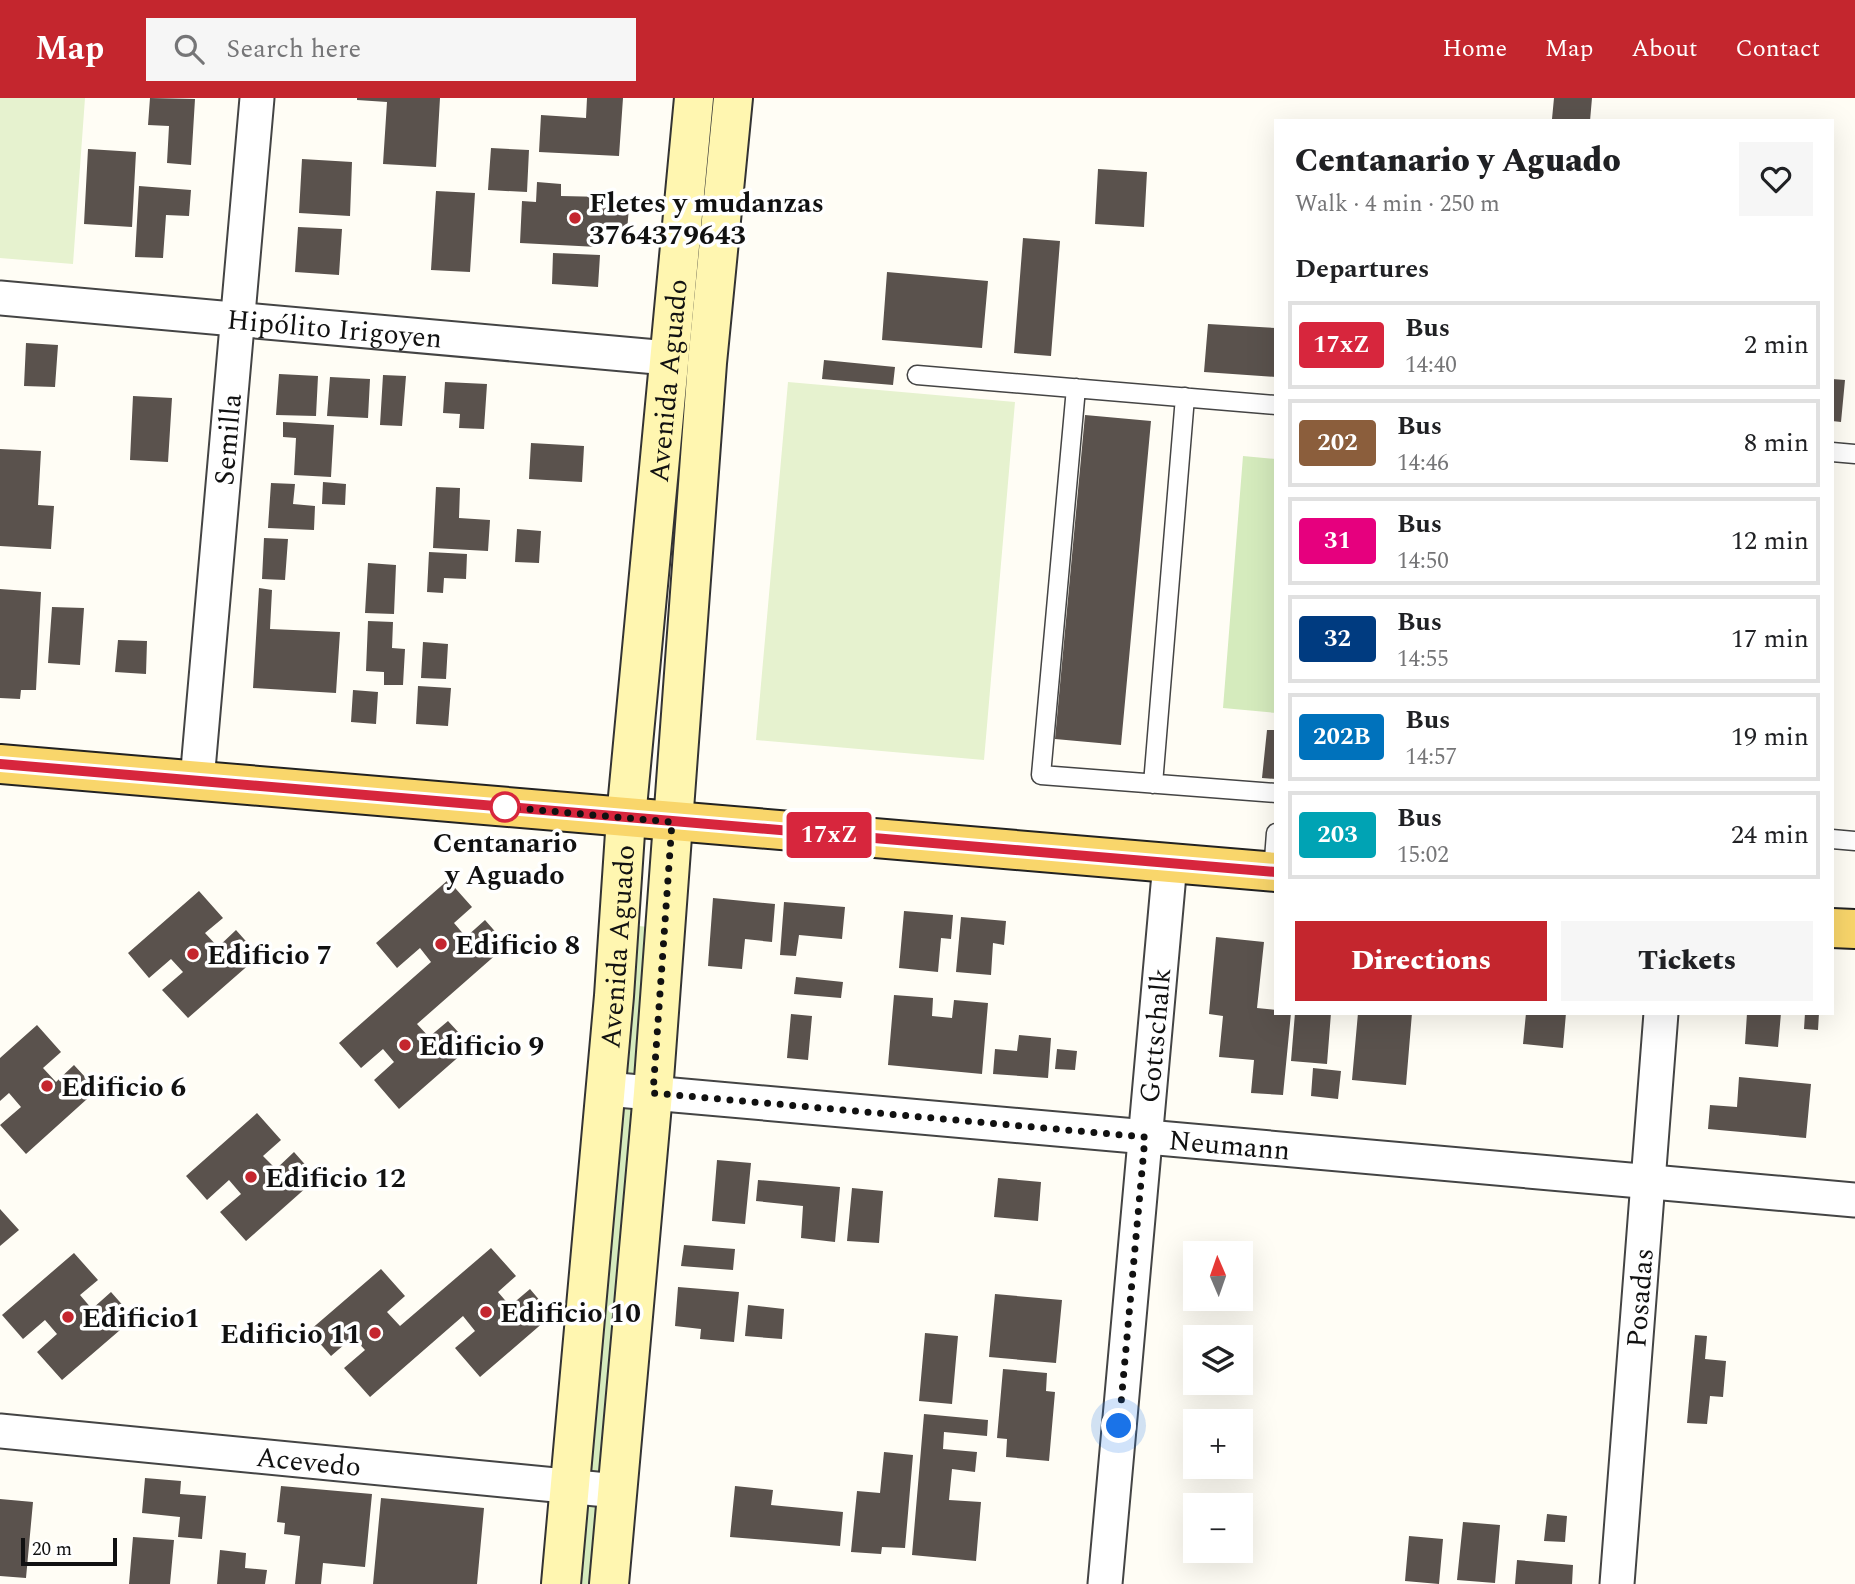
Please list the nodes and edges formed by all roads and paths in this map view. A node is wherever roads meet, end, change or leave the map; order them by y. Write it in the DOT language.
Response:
graph roads {
  1 [pos="257,98"];
  2 [pos="694,98"];
  3 [pos="733,98"];
  4 [pos="0,298"];
  5 [pos="238,319"];
  6 [pos="668,358"];
  7 [pos="917,375"];
  8 [pos="1076,388"];
  9 [pos="1185,397"];
  10 [pos="1274,405"];
  11 [pos="1834,452"];
  12 [pos="1855,454"];
  13 [pos="0,764"];
  14 [pos="197,781"];
  15 [pos="1153,783"];
  16 [pos="1274,793"];
  17 [pos="626,818"];
  18 [pos="672,822"];
  19 [pos="1834,839"];
  20 [pos="1855,841"];
  21 [pos="1170,863"];
  22 [pos="1274,872"];
  23 [pos="1834,928"];
  24 [pos="1855,929"];
  25 [pos="1661,1015"];
  26 [pos="606,1089"];
  27 [pos="653,1093"];
  28 [pos="1145,1137"];
  29 [pos="1648,1182"];
  30 [pos="1855,1200"];
  31 [pos="0,1431"];
  32 [pos="570,1487"];
  33 [pos="617,1491"];
  34 [pos="561,1584"];
  35 [pos="609,1584"];
  36 [pos="1105,1584"];
  37 [pos="1617,1584"];
  1 -- 5 [label="street, Semilla"];
  2 -- 6 [label="main road, Avenida Aguado"];
  3 -- 18 [label="main road, Avenida Aguado"];
  4 -- 5 [label="street, Hipólito Irigoyen"];
  5 -- 6 [label="street, Hipólito Irigoyen"];
  5 -- 14 [label="street, Semilla"];
  6 -- 17 [label="main road, Avenida Aguado"];
  7 -- 8 [label="lane"];
  8 -- 9 [label="lane"];
  8 -- 15 [label="lane"];
  9 -- 10 [label="lane"];
  9 -- 15 [label="lane"];
  11 -- 12 [label="lane"];
  13 -- 14 [label="main road"];
  14 -- 17 [label="main road"];
  15 -- 16 [label="lane"];
  17 -- 18 [label="main road"];
  17 -- 26 [label="main road, Avenida Aguado"];
  18 -- 21 [label="main road"];
  18 -- 27 [label="main road, Avenida Aguado"];
  19 -- 20 [label="lane"];
  21 -- 22 [label="main road"];
  21 -- 28 [label="street, Gottschalk"];
  23 -- 24 [label="main road"];
  25 -- 29 [label="street, Posadas"];
  26 -- 27 [label="street, Neumann"];
  26 -- 32 [label="main road, Avenida Aguado"];
  27 -- 28 [label="street, Neumann"];
  27 -- 33 [label="main road, Avenida Aguado"];
  28 -- 29 [label="street, Neumann"];
  28 -- 36 [label="street, Gottschalk"];
  29 -- 30 [label="street, Neumann"];
  29 -- 37 [label="street, Posadas"];
  31 -- 32 [label="street, Acevedo"];
  32 -- 33 [label="street, Acevedo"];
  32 -- 34 [label="main road, Avenida Aguado"];
  33 -- 35 [label="main road, Avenida Aguado"];
}
